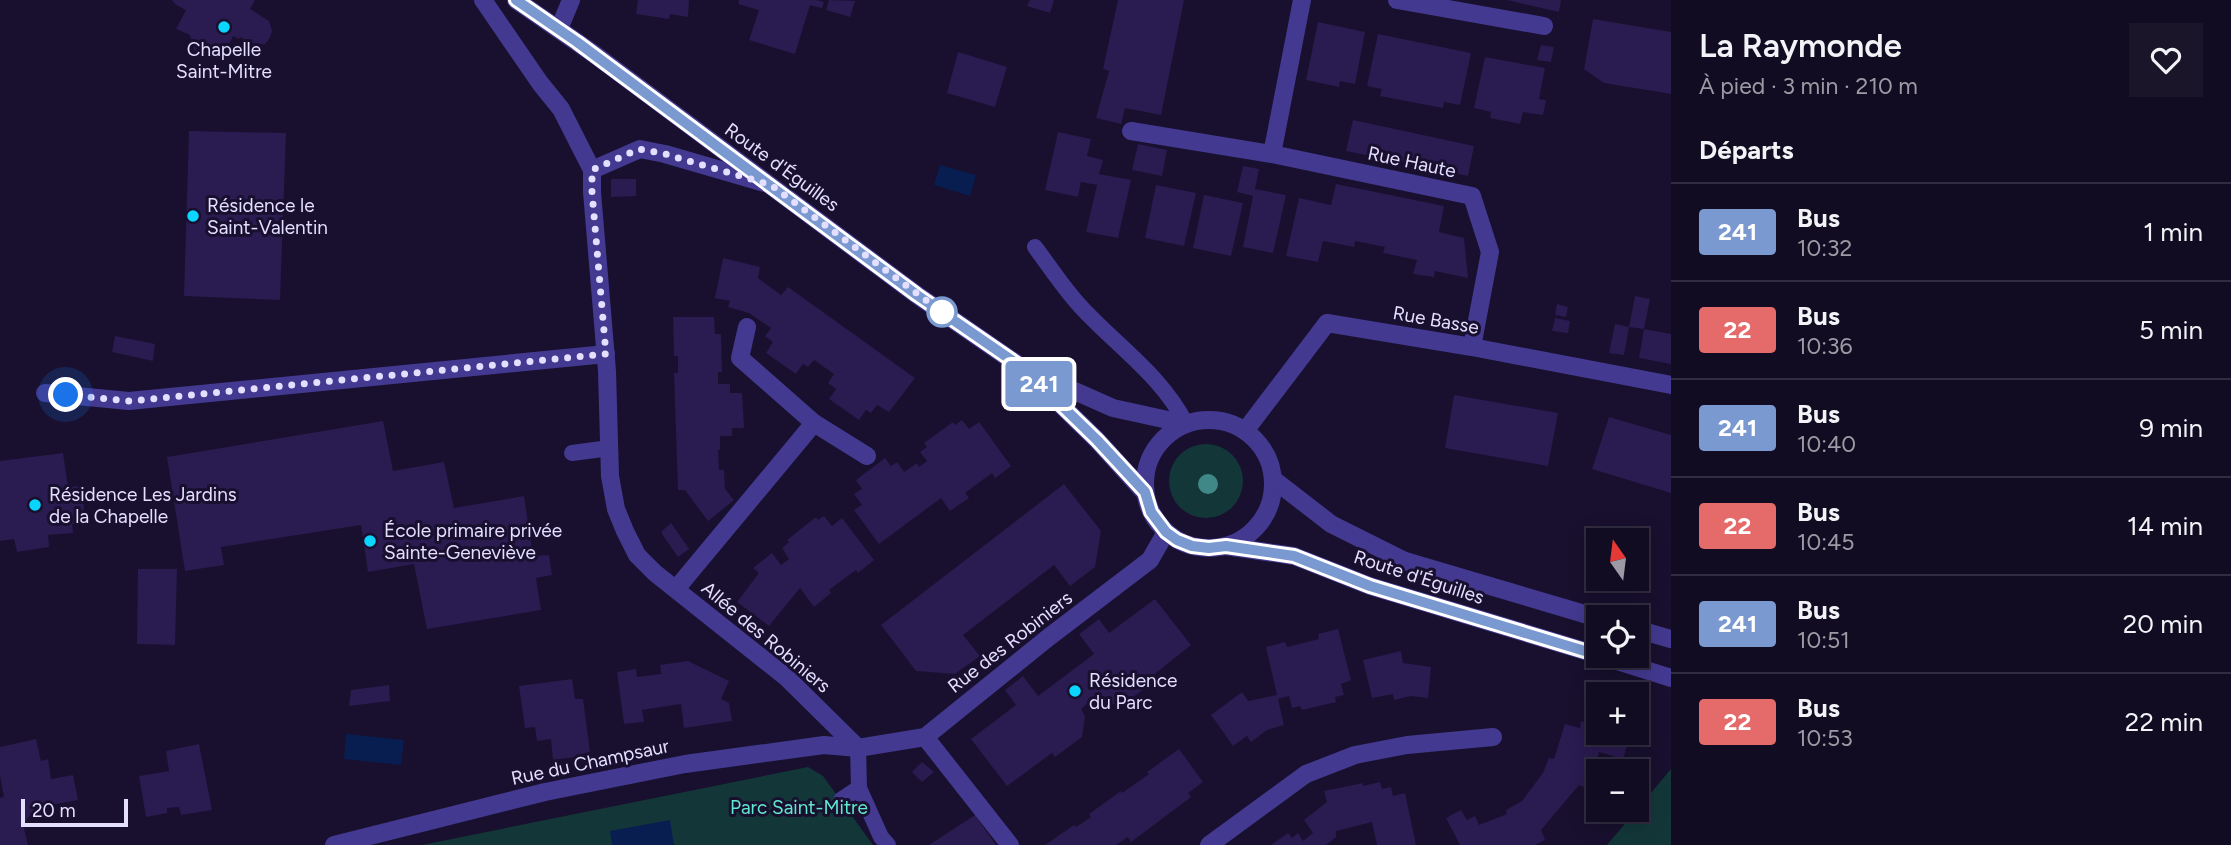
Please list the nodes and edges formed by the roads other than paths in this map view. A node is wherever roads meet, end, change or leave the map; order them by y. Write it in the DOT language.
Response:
graph roads {
  1 [pos="483,0"];
  2 [pos="516,0"];
  3 [pos="571,0"];
  4 [pos="1303,0"];
  5 [pos="1397,0"];
  6 [pos="1544,26"];
  7 [pos="559,29"];
  8 [pos="1130,131"];
  9 [pos="1272,155"];
  10 [pos="592,170"];
  11 [pos="771,185"];
  12 [pos="1035,247"];
  13 [pos="747,327"];
  14 [pos="1472,347"];
  15 [pos="606,354"];
  16 [pos="1023,368"];
  17 [pos="1671,385"];
  18 [pos="45,393"];
  19 [pos="814,423"];
  20 [pos="1186,424"];
  21 [pos="1245,431"];
  22 [pos="610,448"];
  23 [pos="572,453"];
  24 [pos="867,456"];
  25 [pos="1273,479"];
  26 [pos="1145,492"];
  27 [pos="1166,532"];
  28 [pos="1226,546"];
  29 [pos="676,589"];
  30 [pos="1586,614"];
  31 [pos="1649,633"];
  32 [pos="1671,639"];
  33 [pos="1586,652"];
  34 [pos="1638,668"];
  35 [pos="1671,678"];
  36 [pos="925,737"];
  37 [pos="1493,737"];
  38 [pos="858,748"];
  39 [pos="859,788"];
  40 [pos="841,800"];
  41 [pos="334,845"];
  42 [pos="888,845"];
  43 [pos="1010,845"];
  44 [pos="1209,845"];
  1 -- 10 [label="street, Allée des Robiniers"];
  2 -- 7 [label="street, Route d'Éguilles"];
  3 -- 7 [label="street"];
  4 -- 9 [label="street"];
  5 -- 6 [label="street"];
  7 -- 11 [label="street, Route d'Éguilles"];
  8 -- 9 [label="street, Rue Haute"];
  9 -- 14 [label="street, Rue Haute"];
  10 -- 11 [label="street"];
  10 -- 15 [label="street, Allée des Robiniers"];
  11 -- 16 [label="street, Route d'Éguilles"];
  12 -- 20 [label="lane"];
  13 -- 19 [label="street"];
  14 -- 17 [label="street, Rue Basse"];
  14 -- 21 [label="street, Rue Basse"];
  15 -- 18 [label="street"];
  15 -- 22 [label="street, Allée des Robiniers"];
  16 -- 20 [label="street, Route d'Éguilles"];
  16 -- 26 [label="street, Route d'Éguilles"];
  19 -- 24 [label="street"];
  19 -- 29 [label="street, Allée des Robiniers"];
  20 -- 21 [label="street"];
  20 -- 26 [label="street"];
  21 -- 25 [label="street"];
  22 -- 23 [label="lane"];
  22 -- 29 [label="street, Allée des Robiniers"];
  25 -- 28 [label="street"];
  25 -- 30 [label="street, Route d'Éguilles"];
  26 -- 27 [label="street"];
  27 -- 28 [label="street"];
  27 -- 36 [label="street, Rue des Robiniers"];
  28 -- 33 [label="street, Route d'Éguilles"];
  29 -- 38 [label="street, Allée des Robiniers"];
  31 -- 32 [label="street"];
  34 -- 35 [label="street, Route d'Éguilles"];
  36 -- 38 [label="street, Rue des Robiniers"];
  36 -- 43 [label="street"];
  37 -- 44 [label="street"];
  38 -- 39 [label="lane"];
  38 -- 41 [label="street, Rue du Champsaur"];
  39 -- 40 [label="lane"];
  39 -- 42 [label="lane"];
}
